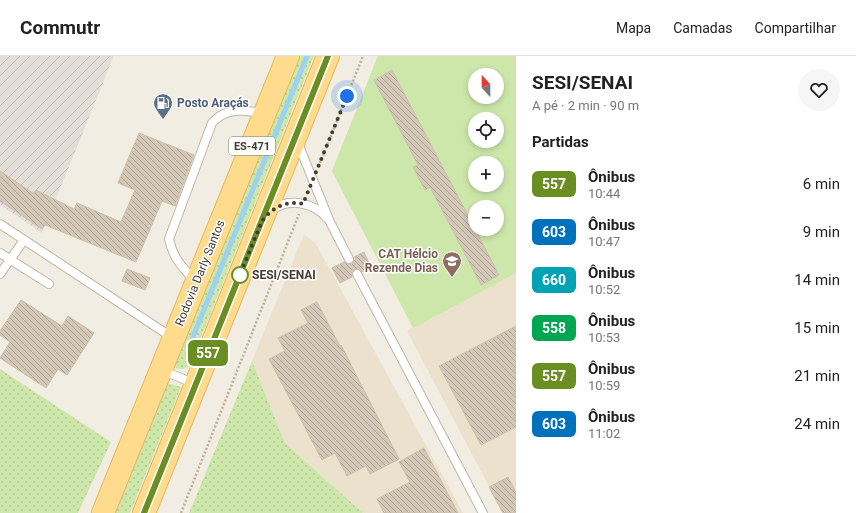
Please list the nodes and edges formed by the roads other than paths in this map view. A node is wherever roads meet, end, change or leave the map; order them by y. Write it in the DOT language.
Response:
graph roads {
  1 [pos="288,56"];
  2 [pos="328,56"];
  3 [pos="265,113"];
  4 [pos="296,137"];
  5 [pos="262,221"];
  6 [pos="330,222"];
  7 [pos="0,224"];
  8 [pos="24,240"];
  9 [pos="0,253"];
  10 [pos="11,259"];
  11 [pos="349,259"];
  12 [pos="0,274"];
  13 [pos="357,274"];
  14 [pos="196,282"];
  15 [pos="49,284"];
  16 [pos="174,338"];
  17 [pos="161,370"];
  18 [pos="195,384"];
  19 [pos="103,513"];
  20 [pos="144,513"];
  21 [pos="483,513"];
  1 -- 3 [label="main road, Rodovia Darly Santos / ES-471"];
  2 -- 4 [label="main road, ES-471"];
  3 -- 14 [label="main road, Rodovia Darly Santos / ES-471"];
  3 -- 14 [label="lane"];
  4 -- 5 [label="main road, ES-471"];
  4 -- 6 [label="lane"];
  5 -- 6 [label="lane"];
  5 -- 18 [label="main road, ES-471"];
  6 -- 11 [label="lane"];
  7 -- 8 [label="lane"];
  8 -- 10 [label="lane"];
  8 -- 16 [label="lane"];
  9 -- 10 [label="lane"];
  10 -- 12 [label="lane"];
  10 -- 15 [label="lane"];
  13 -- 21 [label="lane"];
  14 -- 16 [label="main road, Rodovia Darly Santos / ES-471"];
  16 -- 17 [label="main road, Rodovia Darly Santos / ES-471"];
  17 -- 18 [label="lane"];
  17 -- 19 [label="main road, Rodovia Darly Santos / ES-471"];
  18 -- 20 [label="main road, ES-471"];
}
